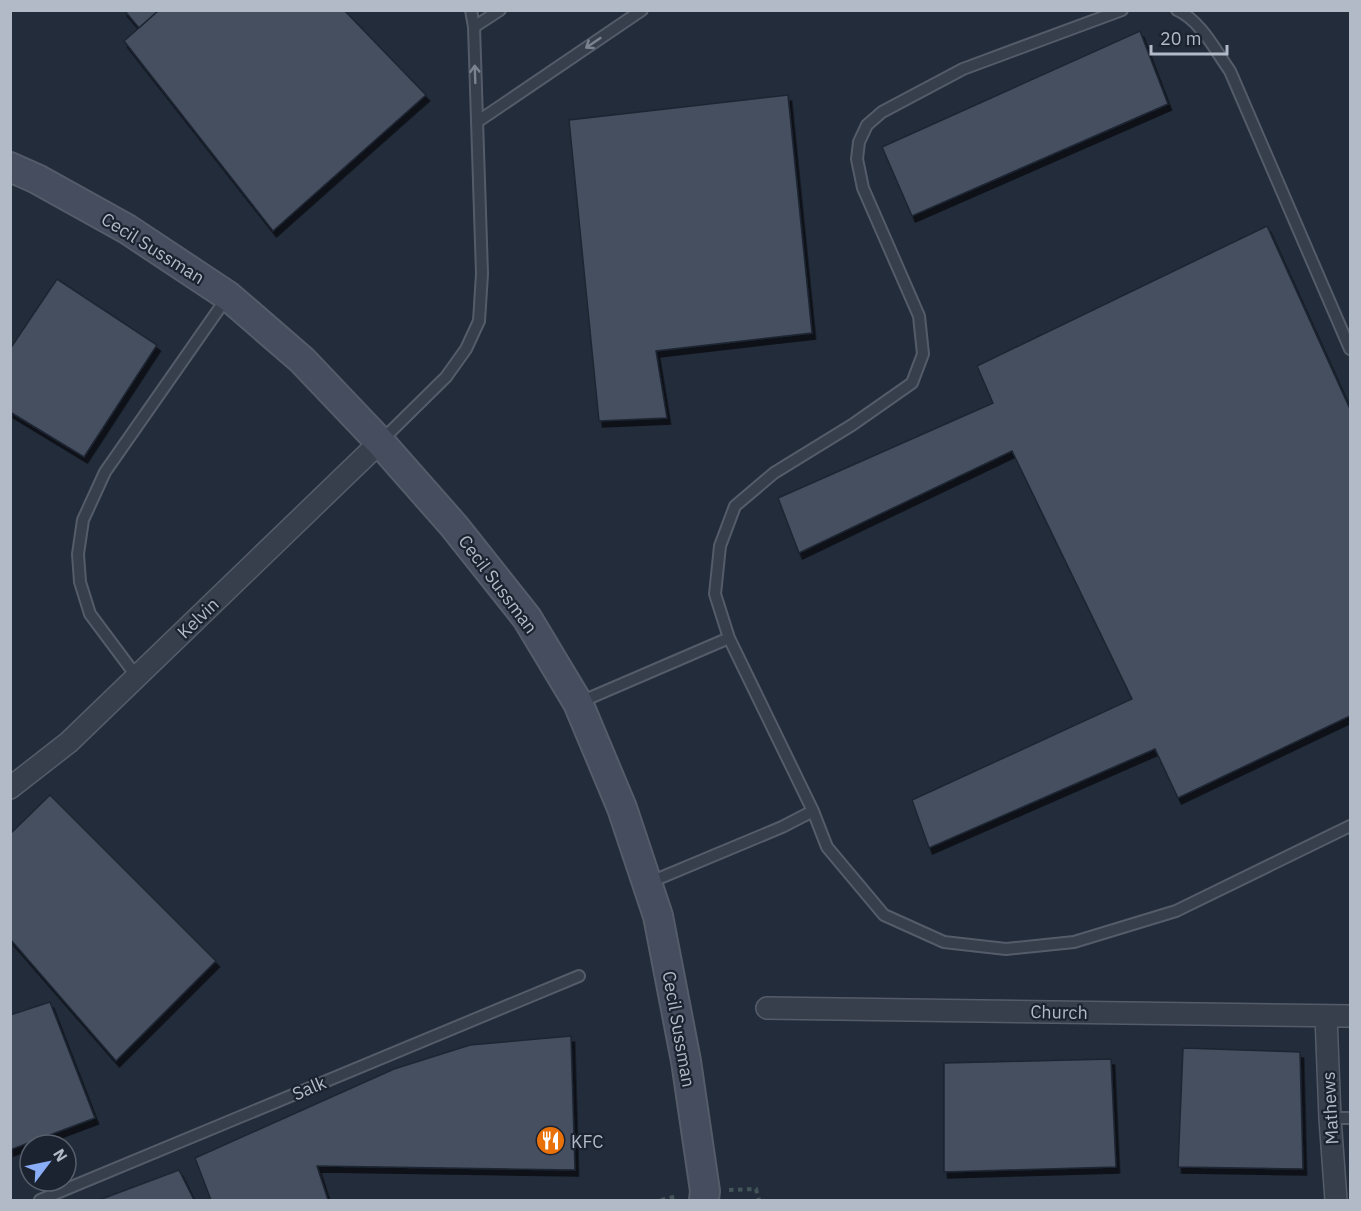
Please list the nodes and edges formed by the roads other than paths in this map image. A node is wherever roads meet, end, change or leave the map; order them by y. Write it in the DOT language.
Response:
graph roads {
  1 [pos="471,10"];
  2 [pos="500,10"];
  3 [pos="642,10"];
  4 [pos="1122,10"];
  5 [pos="1177,10"];
  6 [pos="474,27"];
  7 [pos="477,122"];
  8 [pos="10,167"];
  9 [pos="228,296"];
  10 [pos="1350,349"];
  11 [pos="380,442"];
  12 [pos="729,638"];
  13 [pos="137,677"];
  14 [pos="578,703"];
  15 [pos="10,788"];
  16 [pos="813,812"];
  17 [pos="1350,826"];
  18 [pos="647,883"];
  19 [pos="579,976"];
  20 [pos="766,1008"];
  21 [pos="1326,1016"];
  22 [pos="1350,1016"];
  23 [pos="1340,1118"];
  24 [pos="707,1197"];
  25 [pos="40,1200"];
  26 [pos="1336,1200"];
  1 -- 6 [label="lane"];
  2 -- 6 [label="lane"];
  3 -- 7 [label="lane, one-way"];
  4 -- 12 [label="lane"];
  5 -- 10 [label="lane"];
  7 -- 6 [label="lane, one-way"];
  7 -- 11 [label="lane"];
  8 -- 9 [label="main road, Cecil Sussman"];
  9 -- 11 [label="main road, Cecil Sussman"];
  9 -- 13 [label="lane"];
  11 -- 13 [label="street, Kelvin"];
  11 -- 14 [label="main road, Cecil Sussman"];
  12 -- 14 [label="lane"];
  12 -- 16 [label="lane"];
  13 -- 15 [label="street, Kelvin"];
  14 -- 18 [label="main road, Cecil Sussman"];
  16 -- 17 [label="lane"];
  16 -- 18 [label="lane"];
  18 -- 24 [label="main road, Cecil Sussman"];
  19 -- 25 [label="lane, Salk"];
  20 -- 21 [label="street, Church"];
  21 -- 22 [label="street, Church"];
  21 -- 23 [label="street, Mathews"];
  23 -- 26 [label="street, Mathews"];
}
